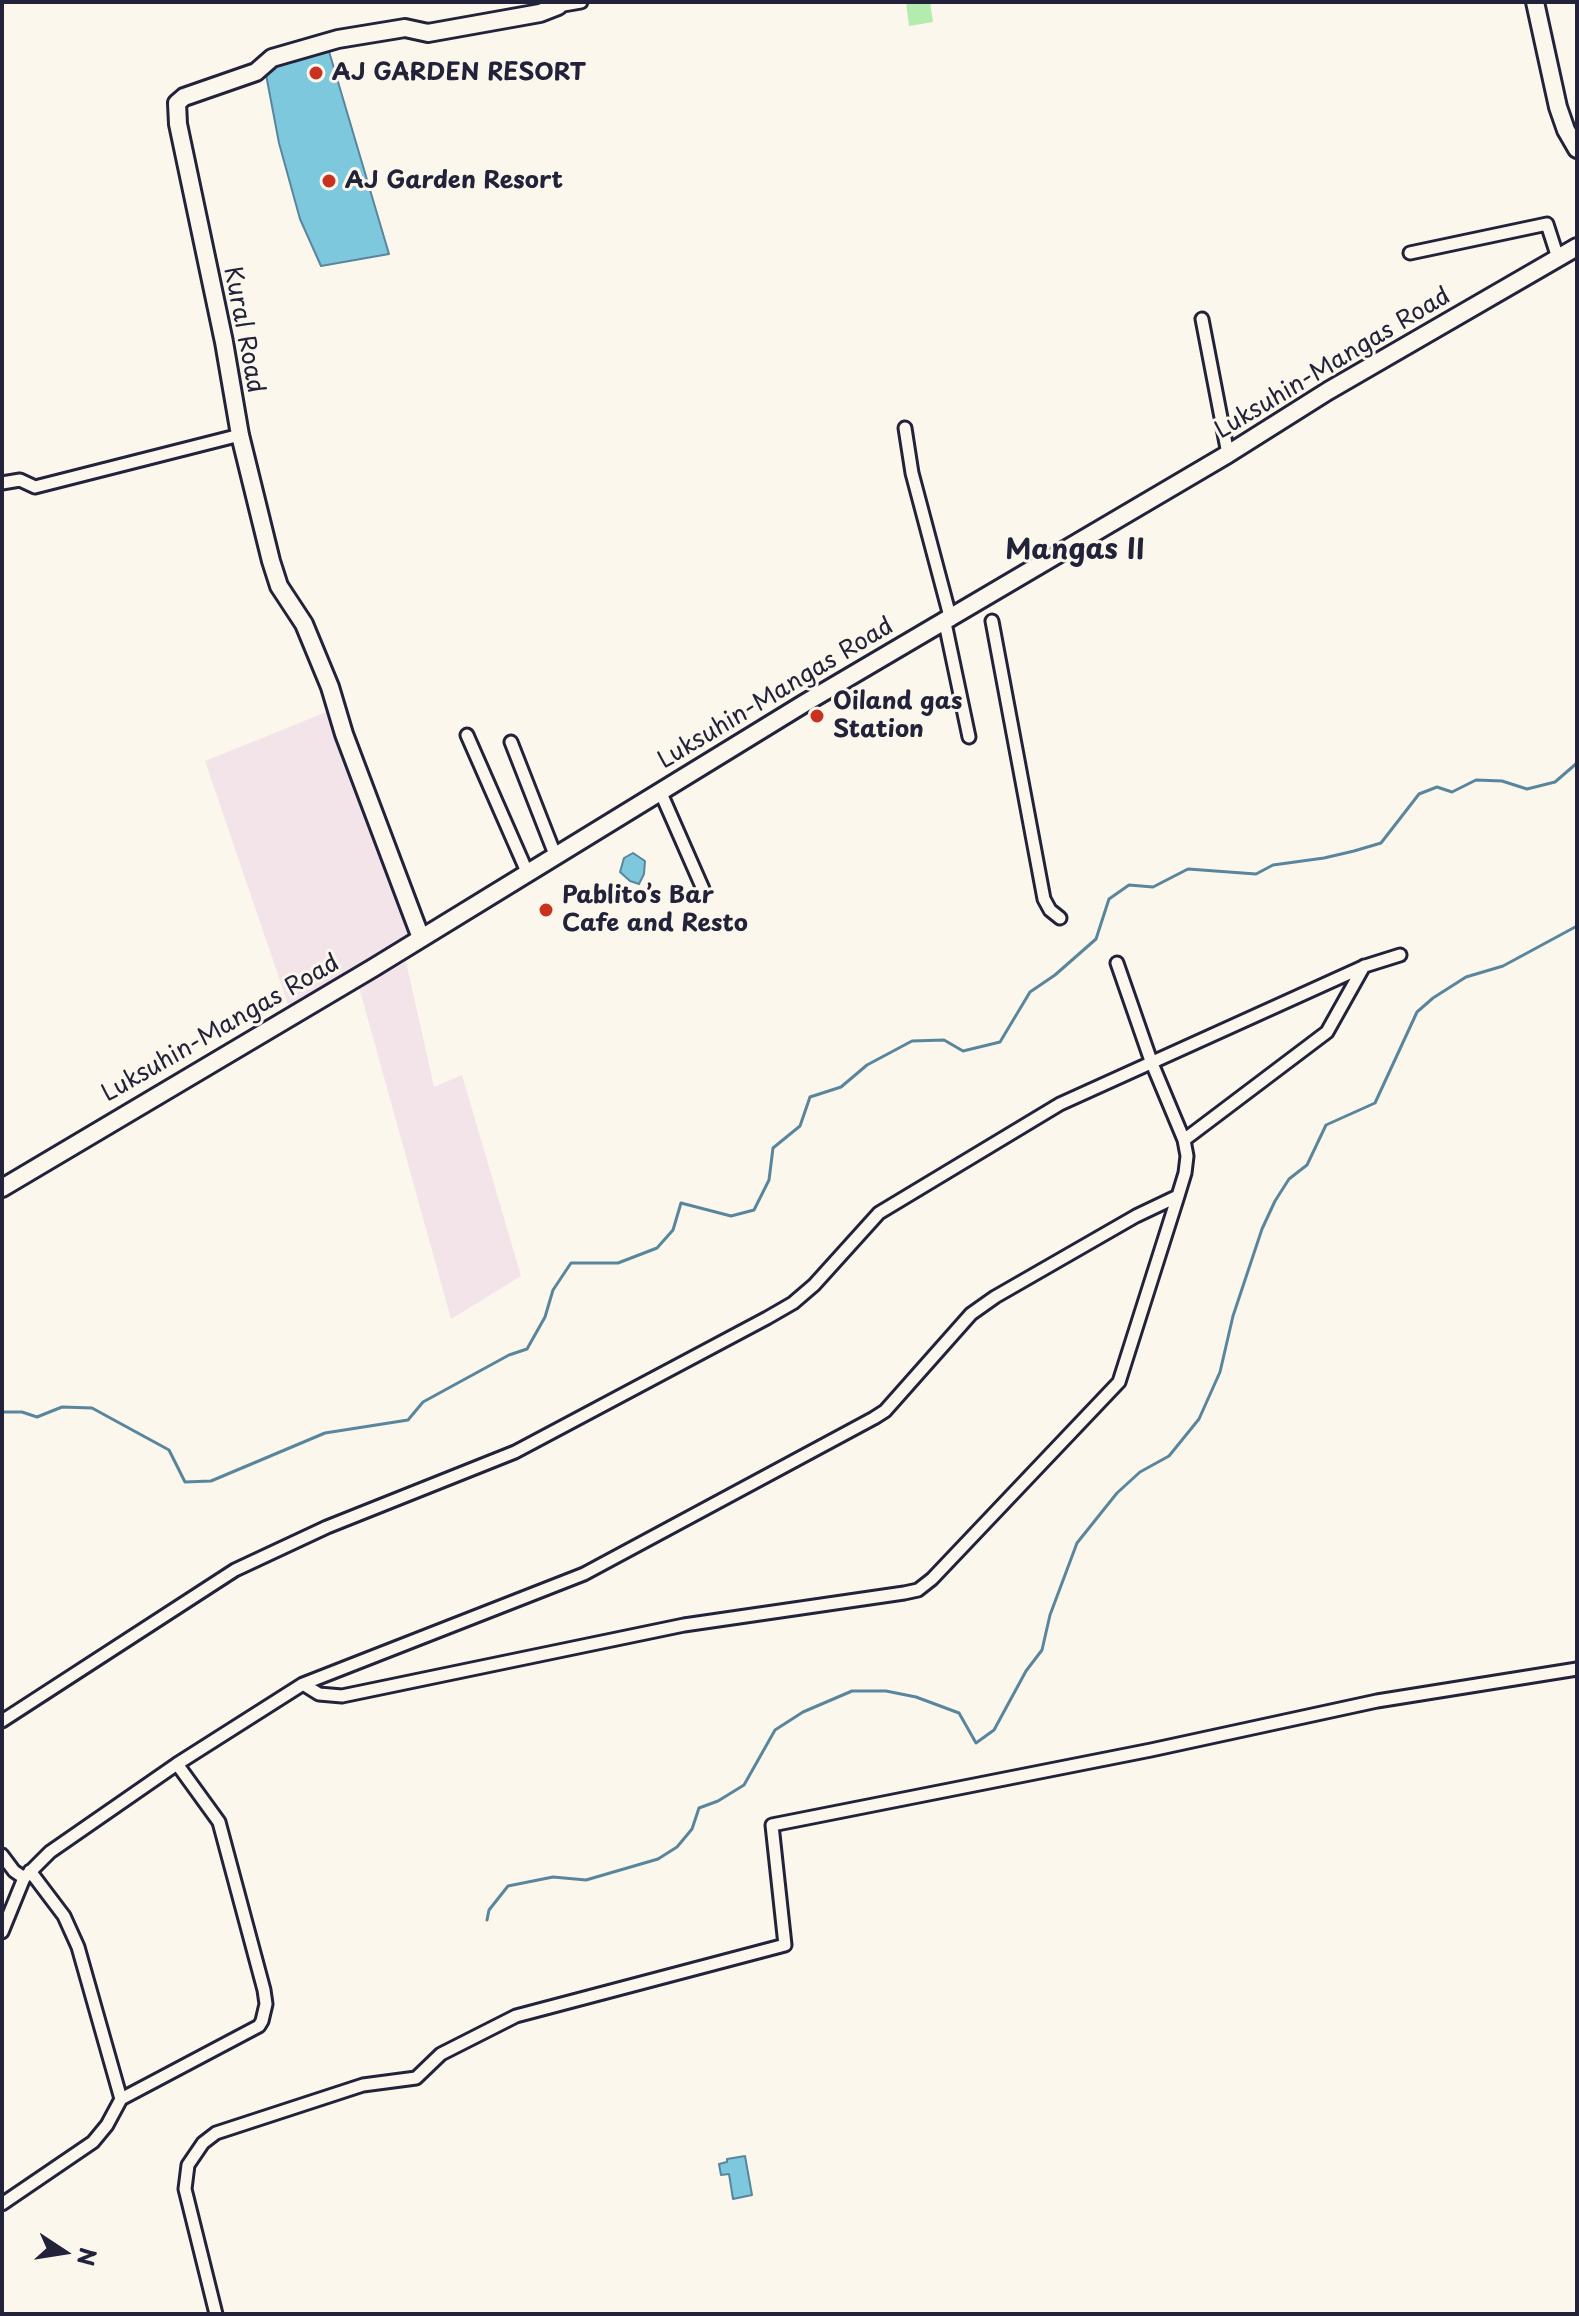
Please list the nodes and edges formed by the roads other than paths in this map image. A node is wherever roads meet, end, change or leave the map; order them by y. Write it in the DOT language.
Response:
graph roads {
  1 [pos="581,2"];
  2 [pos="1535,2"];
  3 [pos="557,4"];
  4 [pos="1577,149"];
  5 [pos="1577,247"];
  6 [pos="1410,253"];
  7 [pos="1558,258"];
  8 [pos="1202,319"];
  9 [pos="905,428"];
  10 [pos="240,435"];
  11 [pos="1228,454"];
  12 [pos="2,483"];
  13 [pos="988,596"];
  14 [pos="948,621"];
  15 [pos="467,735"];
  16 [pos="969,737"];
  17 [pos="511,742"];
  18 [pos="660,791"];
  19 [pos="556,857"];
  20 [pos="528,874"];
  21 [pos="703,889"];
  22 [pos="1060,918"];
  23 [pos="421,938"];
  24 [pos="1400,955"];
  25 [pos="1117,963"];
  26 [pos="1365,966"];
  27 [pos="1151,1061"];
  28 [pos="1184,1140"];
  29 [pos="2,1188"];
  30 [pos="1178,1196"];
  31 [pos="1577,1669"];
  32 [pos="303,1684"];
  33 [pos="2,1721"];
  34 [pos="177,1764"];
  35 [pos="2,1855"];
  36 [pos="27,1875"];
  37 [pos="2,1932"];
  38 [pos="121,2099"];
  39 [pos="2,2204"];
  40 [pos="216,2314"];
  1 -- 3 [label="street"];
  2 -- 4 [label="main road"];
  3 -- 10 [label="main road, Kural Road"];
  5 -- 7 [label="main road, Luksuhin-Mangas Road"];
  6 -- 7 [label="street"];
  7 -- 11 [label="main road, Luksuhin-Mangas Road"];
  8 -- 11 [label="street"];
  9 -- 14 [label="street"];
  10 -- 12 [label="street"];
  10 -- 23 [label="main road, Kural Road"];
  11 -- 13 [label="main road, Luksuhin-Mangas Road"];
  13 -- 14 [label="main road, Luksuhin-Mangas Road"];
  13 -- 22 [label="street"];
  14 -- 16 [label="street"];
  14 -- 18 [label="main road, Luksuhin-Mangas Road"];
  15 -- 20 [label="street"];
  17 -- 19 [label="street"];
  18 -- 19 [label="main road, Luksuhin-Mangas Road"];
  18 -- 21 [label="street"];
  19 -- 20 [label="main road, Luksuhin-Mangas Road"];
  20 -- 23 [label="main road, Luksuhin-Mangas Road"];
  23 -- 29 [label="main road, Luksuhin-Mangas Road"];
  24 -- 26 [label="street"];
  25 -- 27 [label="street"];
  26 -- 27 [label="street"];
  26 -- 28 [label="street"];
  27 -- 28 [label="street"];
  27 -- 33 [label="street"];
  28 -- 30 [label="street"];
  30 -- 32 [label="street"];
  30 -- 32 [label="street"];
  31 -- 40 [label="street"];
  32 -- 34 [label="street"];
  34 -- 36 [label="street"];
  34 -- 38 [label="street"];
  35 -- 36 [label="street"];
  36 -- 37 [label="street"];
  36 -- 38 [label="street"];
  38 -- 39 [label="street"];
}
